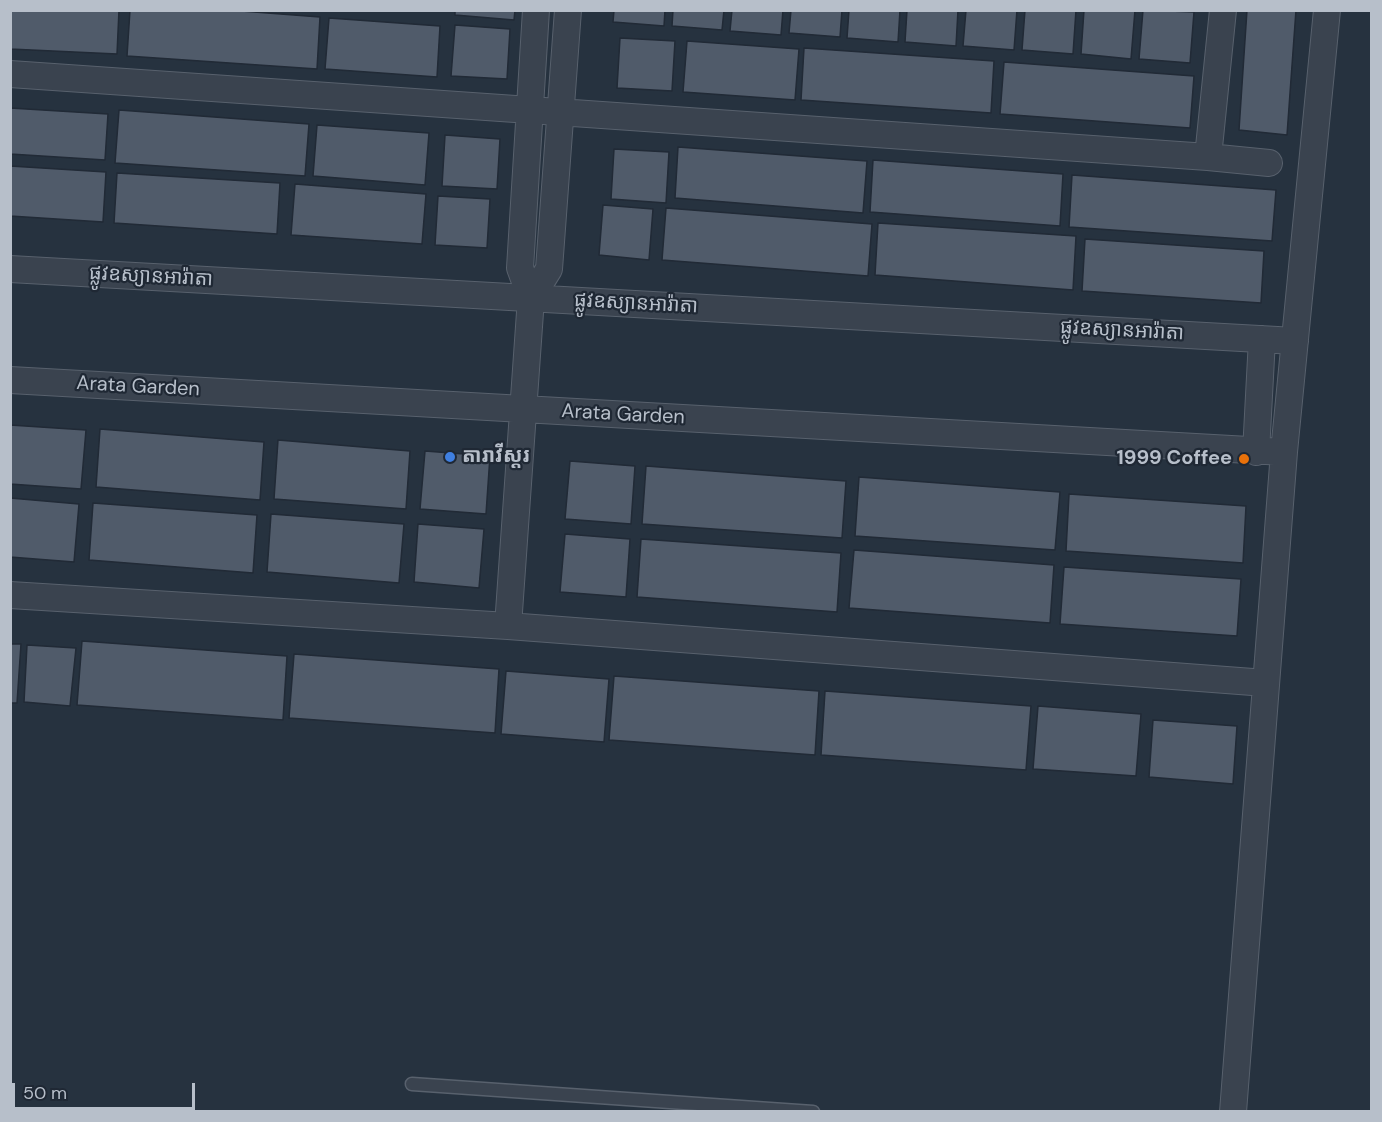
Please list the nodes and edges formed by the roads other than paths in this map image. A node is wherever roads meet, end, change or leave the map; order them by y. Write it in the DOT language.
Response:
graph roads {
  1 [pos="536,10"];
  2 [pos="568,10"];
  3 [pos="1223,10"];
  4 [pos="1327,10"];
  5 [pos="10,74"];
  6 [pos="528,109"];
  7 [pos="562,112"];
  8 [pos="1208,157"];
  9 [pos="1269,163"];
  10 [pos="10,269"];
  11 [pos="531,298"];
  12 [pos="1262,339"];
  13 [pos="1294,341"];
  14 [pos="10,380"];
  15 [pos="524,410"];
  16 [pos="1246,451"];
  17 [pos="1284,452"];
  18 [pos="10,595"];
  19 [pos="508,626"];
  20 [pos="1266,683"];
  21 [pos="412,1084"];
  22 [pos="813,1112"];
  23 [pos="1233,1112"];
  1 -- 6 [label="street"];
  2 -- 7 [label="street"];
  3 -- 8 [label="street"];
  4 -- 13 [label="street"];
  5 -- 6 [label="street"];
  6 -- 7 [label="street"];
  6 -- 11 [label="street"];
  7 -- 8 [label="street"];
  7 -- 11 [label="street"];
  8 -- 9 [label="street"];
  10 -- 11 [label="street, ផ្លូវឧស្យានអារ៉ាតា"];
  11 -- 12 [label="street, ផ្លូវឧស្យានអារ៉ាតា"];
  11 -- 15 [label="street"];
  12 -- 13 [label="street, ផ្លូវឧស្យានអារ៉ាតា"];
  12 -- 16 [label="street"];
  13 -- 17 [label="street"];
  14 -- 15 [label="street, Arata Garden"];
  15 -- 16 [label="street, Arata Garden"];
  15 -- 19 [label="street"];
  16 -- 17 [label="street, Arata Garden"];
  17 -- 20 [label="street"];
  18 -- 19 [label="street"];
  19 -- 20 [label="street"];
  20 -- 23 [label="street"];
  21 -- 22 [label="lane"];
}
